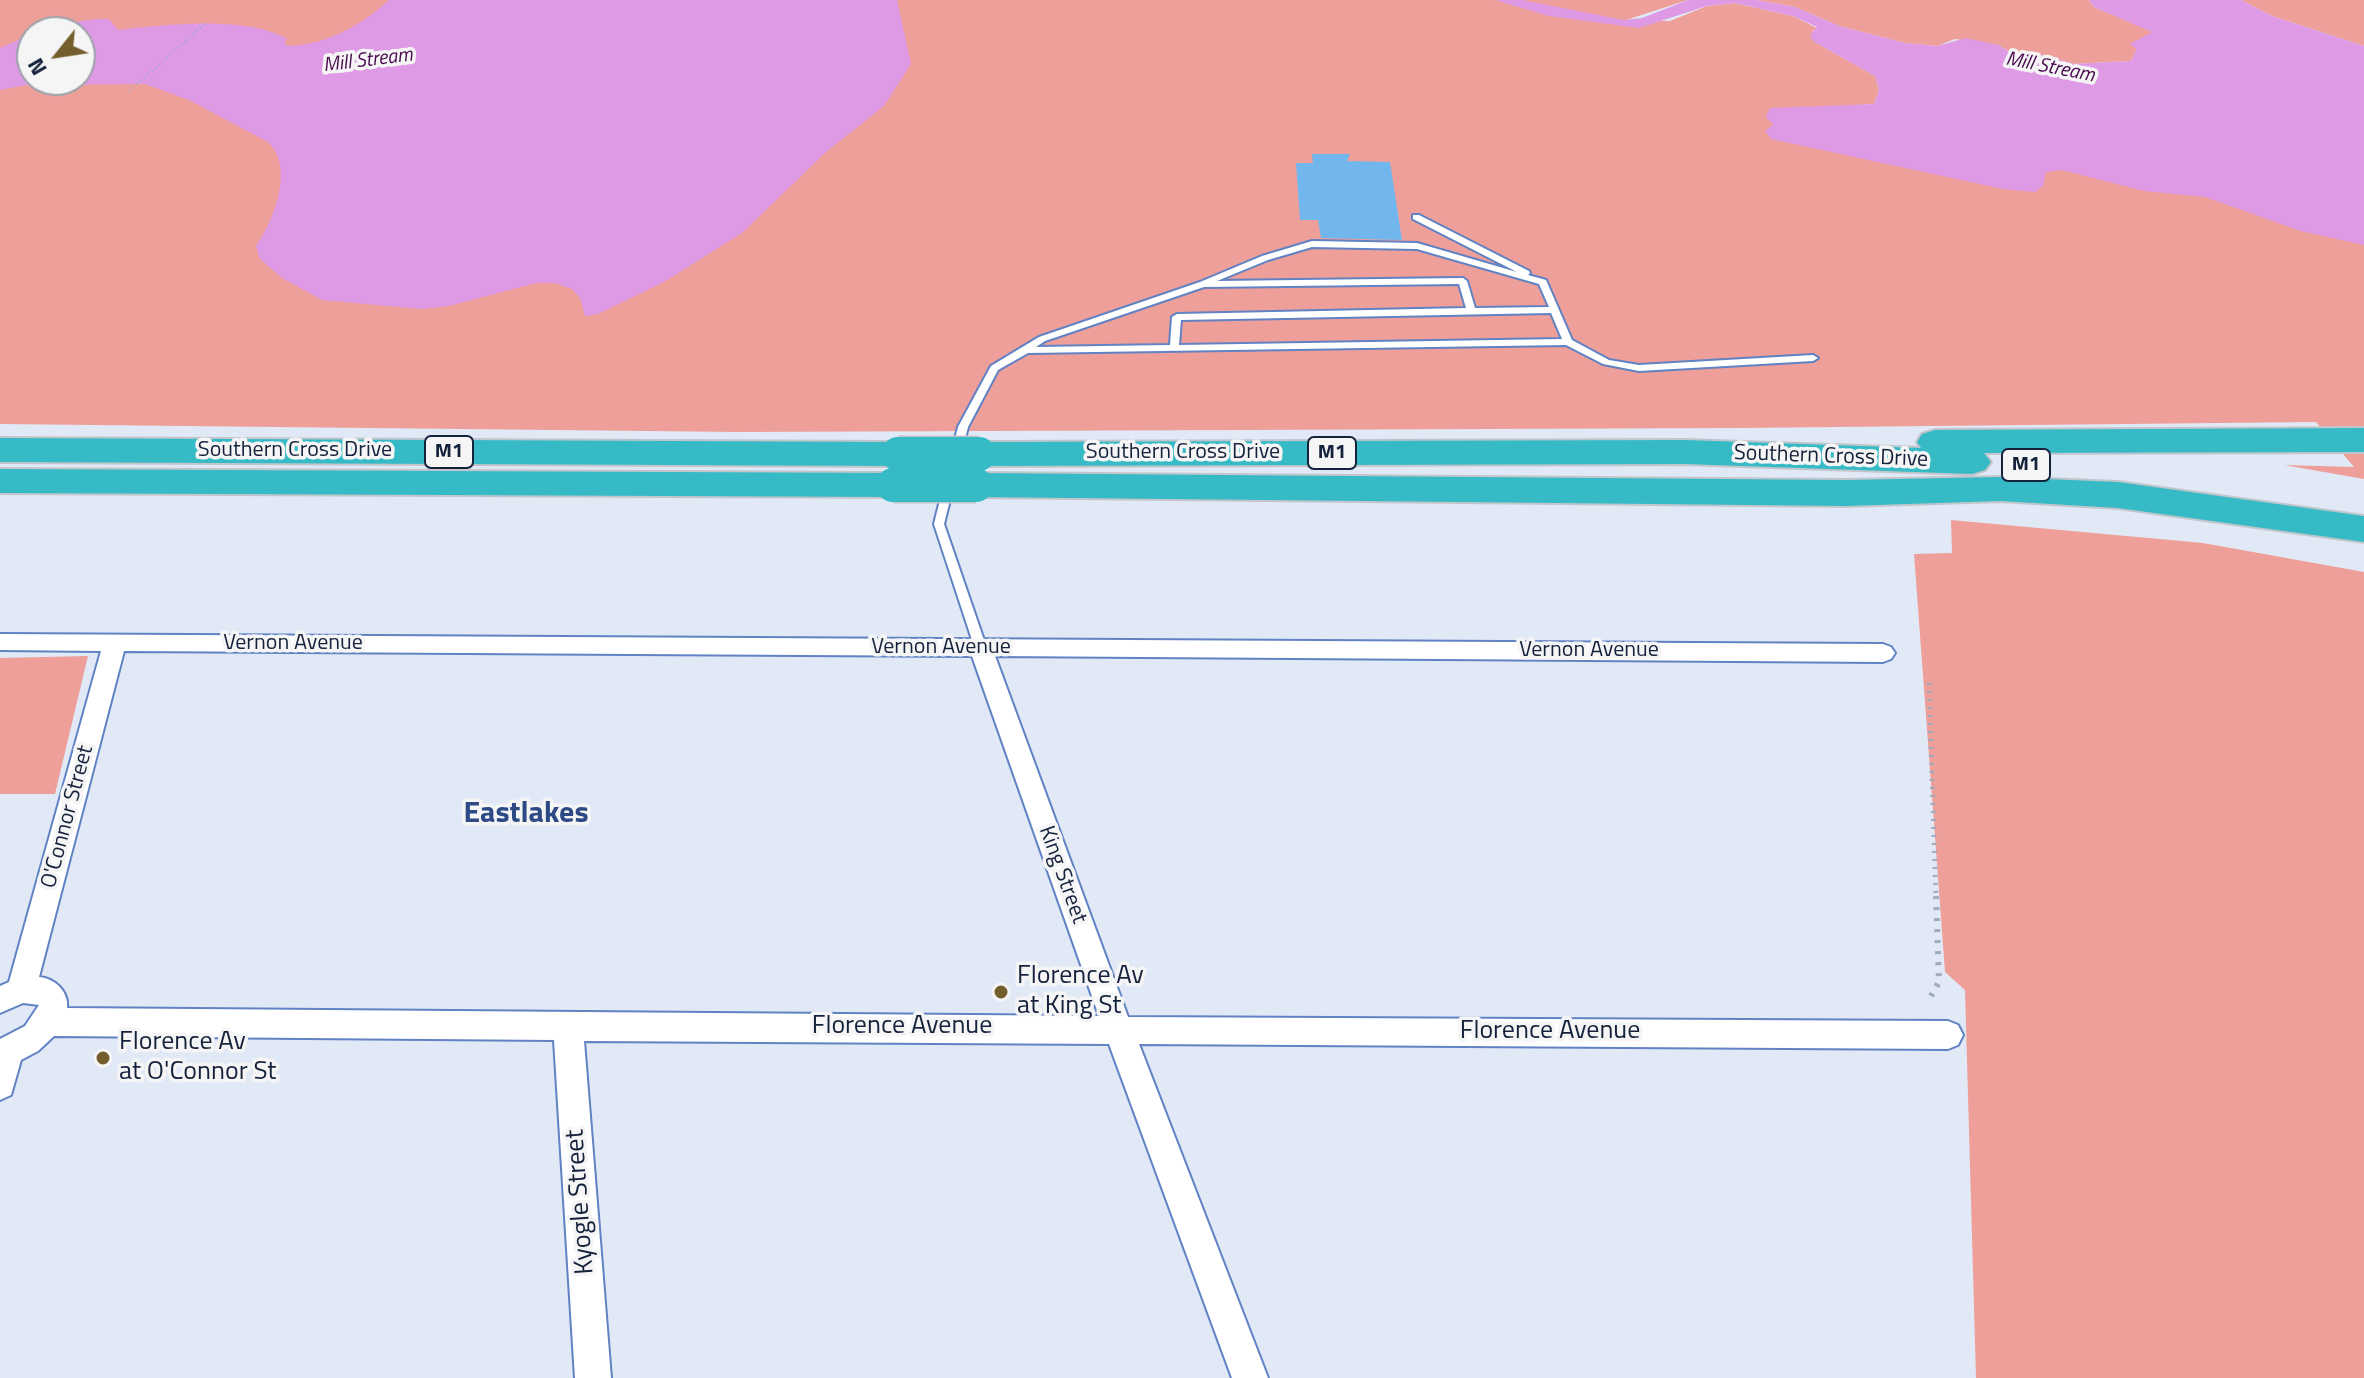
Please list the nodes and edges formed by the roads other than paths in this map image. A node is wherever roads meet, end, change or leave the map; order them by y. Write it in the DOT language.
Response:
graph roads {
  1 [pos="1416,217"];
  2 [pos="1543,282"];
  3 [pos="1203,284"];
  4 [pos="1555,310"];
  5 [pos="1471,311"];
  6 [pos="1568,342"];
  7 [pos="1174,348"];
  8 [pos="1026,350"];
  9 [pos="1813,358"];
  10 [pos="2347,440"];
  11 [pos="0,450"];
  12 [pos="1685,452"];
  13 [pos="977,469"];
  14 [pos="895,470"];
  15 [pos="0,481"];
  16 [pos="1846,493"];
  17 [pos="2364,505"];
  18 [pos="2364,529"];
  19 [pos="2364,557"];
  20 [pos="0,642"];
  21 [pos="115,643"];
  22 [pos="981,649"];
  23 [pos="1883,653"];
  24 [pos="10,995"];
  25 [pos="47,1023"];
  26 [pos="568,1027"];
  27 [pos="1118,1028"];
  28 [pos="1948,1035"];
  29 [pos="4,1052"];
  30 [pos="0,1085"];
  31 [pos="593,1378"];
  32 [pos="1250,1378"];
  1 -- 2 [label="lane"];
  2 -- 3 [label="lane"];
  2 -- 4 [label="lane"];
  3 -- 5 [label="lane"];
  3 -- 8 [label="lane"];
  4 -- 5 [label="lane"];
  4 -- 6 [label="lane"];
  5 -- 7 [label="lane"];
  6 -- 7 [label="lane"];
  6 -- 9 [label="lane"];
  7 -- 8 [label="lane"];
  8 -- 22 [label="lane, King Street"];
  10 -- 12 [label="highway"];
  11 -- 14 [label="highway, Southern Cross Drive / M1"];
  12 -- 13 [label="highway, Southern Cross Drive / M1"];
  12 -- 17 [label="highway, Southern Cross Drive / M1"];
  13 -- 14 [label="highway, Southern Cross Drive / M1, bridge"];
  13 -- 16 [label="highway, Southern Cross Drive / M1"];
  14 -- 15 [label="highway, Southern Cross Drive / M1"];
  16 -- 18 [label="highway, Southern Cross Drive / M1"];
  16 -- 19 [label="highway"];
  20 -- 21 [label="street, Vernon Avenue"];
  21 -- 22 [label="street, Vernon Avenue"];
  21 -- 24 [label="street, O'Connor Street"];
  22 -- 23 [label="street, Vernon Avenue"];
  22 -- 27 [label="street, King Street"];
  24 -- 25 [label="street"];
  25 -- 26 [label="street, Florence Avenue"];
  25 -- 29 [label="street"];
  26 -- 27 [label="street, Florence Avenue"];
  26 -- 31 [label="street, Kyogle Street"];
  27 -- 28 [label="street, Florence Avenue"];
  27 -- 32 [label="street, King Street"];
  29 -- 30 [label="street"];
}
